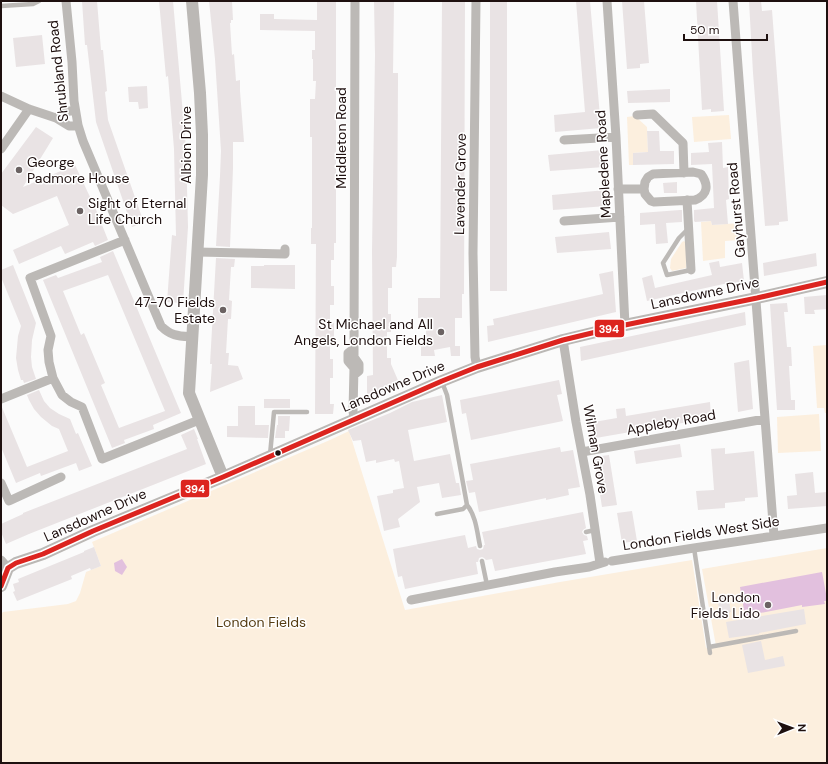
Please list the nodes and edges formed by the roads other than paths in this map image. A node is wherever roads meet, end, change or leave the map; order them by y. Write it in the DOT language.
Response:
graph roads {
  1 [pos="39,1"];
  2 [pos="66,1"];
  3 [pos="192,1"];
  4 [pos="355,1"];
  5 [pos="476,1"];
  6 [pos="607,1"];
  7 [pos="733,1"];
  8 [pos="1,6"];
  9 [pos="1,96"];
  10 [pos="29,109"];
  11 [pos="75,110"];
  12 [pos="637,115"];
  13 [pos="56,118"];
  14 [pos="78,125"];
  15 [pos="616,137"];
  16 [pos="564,140"];
  17 [pos="1,149"];
  18 [pos="684,173"];
  19 [pos="618,189"];
  20 [pos="644,189"];
  21 [pos="687,200"];
  22 [pos="620,217"];
  23 [pos="564,221"];
  24 [pos="689,228"];
  25 [pos="125,240"];
  26 [pos="285,249"];
  27 [pos="198,252"];
  28 [pos="691,270"];
  29 [pos="827,282"];
  30 [pos="757,298"];
  31 [pos="625,325"];
  32 [pos="192,337"];
  33 [pos="563,340"];
  34 [pos="477,367"];
  35 [pos="53,378"];
  36 [pos="442,381"];
  37 [pos="1,399"];
  38 [pos="307,412"];
  39 [pos="354,419"];
  40 [pos="765,419"];
  41 [pos="199,420"];
  42 [pos="582,452"];
  43 [pos="270,455"];
  44 [pos="61,477"];
  45 [pos="223,477"];
  46 [pos="1,483"];
  47 [pos="467,505"];
  48 [pos="437,514"];
  49 [pos="827,528"];
  50 [pos="774,536"];
  51 [pos="480,546"];
  52 [pos="694,548"];
  53 [pos="482,561"];
  54 [pos="606,562"];
  55 [pos="5,564"];
  56 [pos="487,585"];
  57 [pos="1,586"];
  58 [pos="411,600"];
  59 [pos="796,631"];
  60 [pos="709,647"];
  61 [pos="710,653"];
  1 -- 8 [label="lane"];
  2 -- 11 [label="street, Shrubland Road"];
  3 -- 27 [label="street, Albion Drive"];
  4 -- 39 [label="street, Middleton Road"];
  5 -- 34 [label="street, Lavender Grove"];
  6 -- 15 [label="street, Mapledene Road"];
  7 -- 30 [label="street, Gayhurst Road"];
  9 -- 10 [label="street"];
  10 -- 13 [label="street"];
  10 -- 17 [label="street"];
  11 -- 13 [label="street"];
  11 -- 14 [label="street, Shrubland Road"];
  12 -- 18 [label="street"];
  13 -- 14 [label="street"];
  14 -- 25 [label="street, Shrubland Road"];
  15 -- 16 [label="street"];
  15 -- 19 [label="street, Mapledene Road"];
  18 -- 20 [label="street"];
  18 -- 21 [label="street"];
  19 -- 20 [label="street"];
  19 -- 22 [label="street, Mapledene Road"];
  20 -- 21 [label="street"];
  21 -- 24 [label="street"];
  22 -- 23 [label="street"];
  22 -- 31 [label="street, Mapledene Road"];
  24 -- 28 [label="street"];
  24 -- 28 [label="lane"];
  25 -- 32 [label="street, Shrubland Road"];
  25 -- 35 [label="street"];
  26 -- 27 [label="street"];
  27 -- 32 [label="street, Albion Drive"];
  29 -- 30 [label="street, Lansdowne Drive"];
  30 -- 31 [label="street, Lansdowne Drive"];
  30 -- 40 [label="street, Gayhurst Road"];
  31 -- 33 [label="street, Lansdowne Drive"];
  32 -- 41 [label="street"];
  33 -- 34 [label="street, Lansdowne Drive"];
  33 -- 42 [label="street, Wilman Grove"];
  34 -- 36 [label="street, Lansdowne Drive"];
  35 -- 37 [label="street"];
  35 -- 41 [label="street"];
  36 -- 39 [label="street, Lansdowne Drive"];
  36 -- 47 [label="lane"];
  38 -- 43 [label="lane"];
  39 -- 43 [label="street, Lansdowne Drive"];
  40 -- 42 [label="street, Appleby Road"];
  40 -- 50 [label="street, Gayhurst Road"];
  41 -- 45 [label="street"];
  42 -- 54 [label="street, Wilman Grove"];
  43 -- 45 [label="street, Lansdowne Drive"];
  44 -- 46 [label="street"];
  45 -- 55 [label="street, Lansdowne Drive"];
  47 -- 48 [label="lane"];
  47 -- 51 [label="lane"];
  49 -- 50 [label="street, London Fields West Side"];
  50 -- 52 [label="street, London Fields West Side"];
  52 -- 54 [label="street, London Fields West Side"];
  52 -- 60 [label="lane"];
  53 -- 56 [label="lane"];
  54 -- 56 [label="street, London Fields West Side"];
  55 -- 57 [label="street, Lansdowne Drive"];
  56 -- 58 [label="street, London Fields West Side"];
  59 -- 60 [label="lane"];
  60 -- 61 [label="lane"];
}
